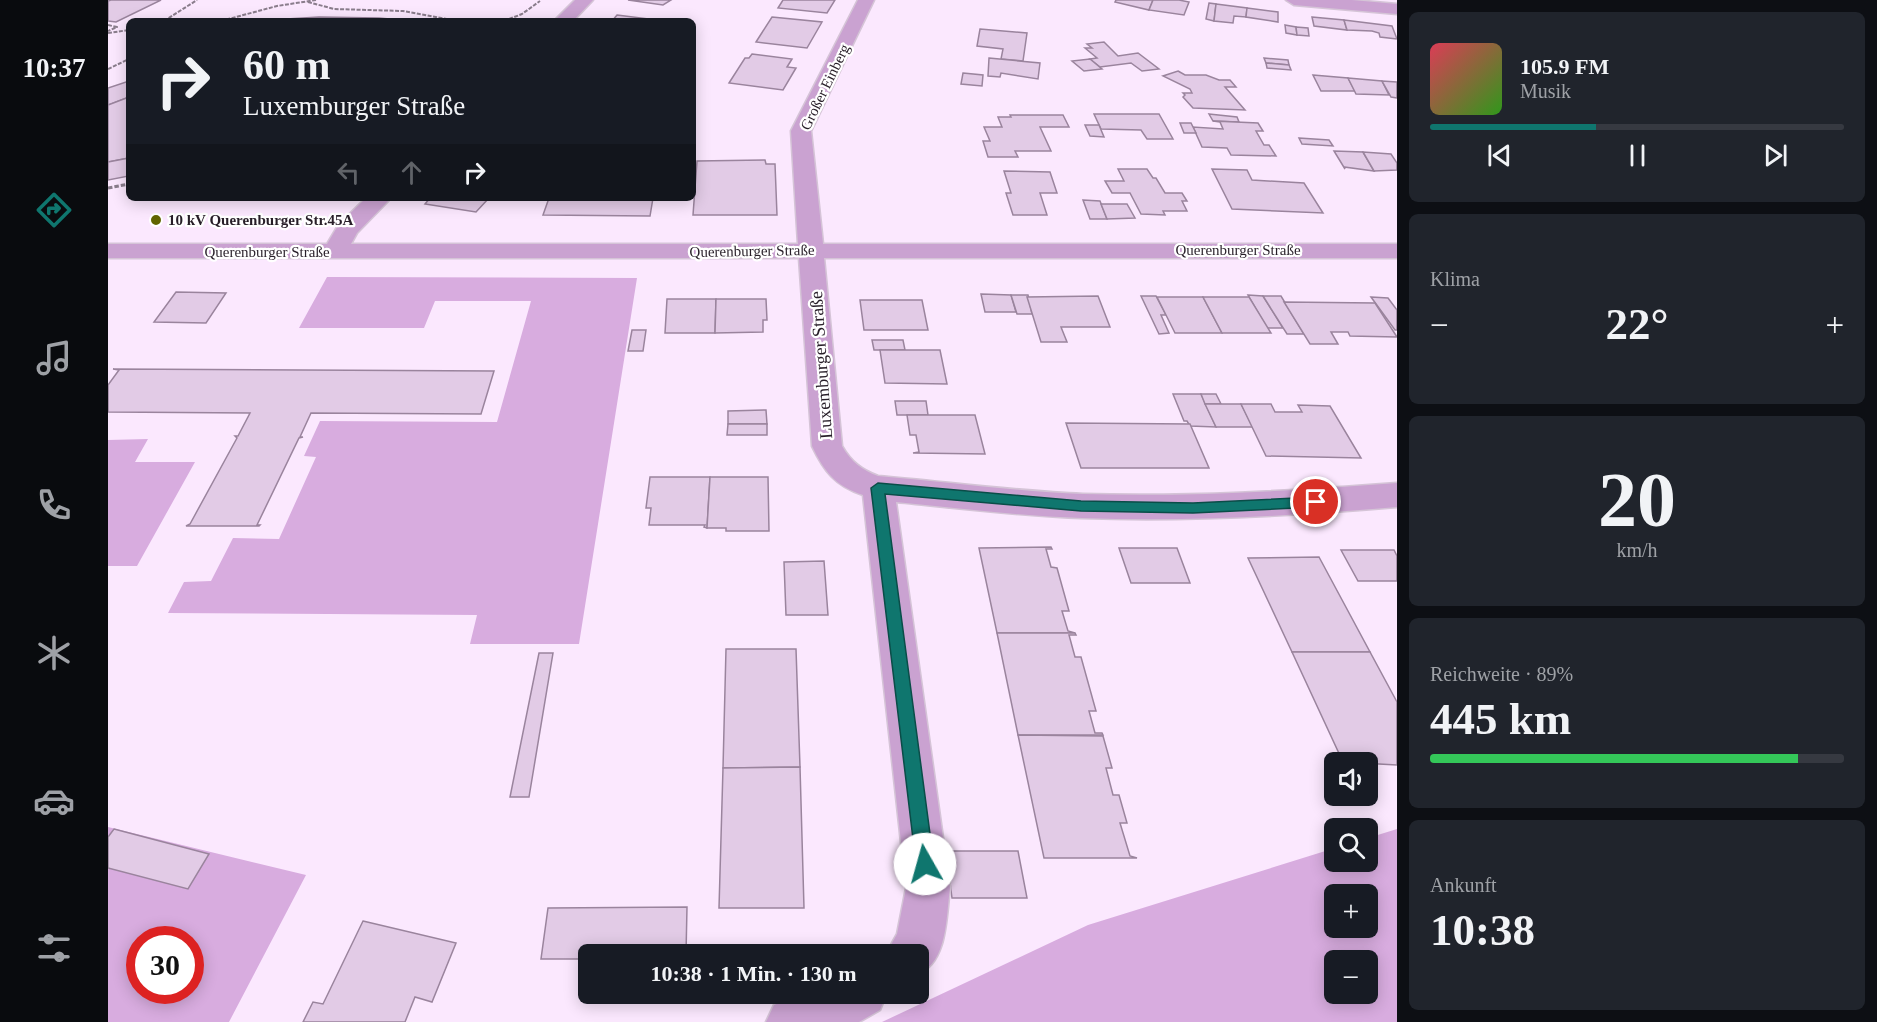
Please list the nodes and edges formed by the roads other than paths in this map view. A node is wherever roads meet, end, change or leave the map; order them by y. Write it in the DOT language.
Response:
graph roads {
  1 [pos="585,0"];
  2 [pos="866,0"];
  3 [pos="1294,0"];
  4 [pos="1397,9"];
  5 [pos="566,18"];
  6 [pos="376,201"];
  7 [pos="812,250"];
  8 [pos="108,251"];
  9 [pos="1397,251"];
  10 [pos="334,252"];
  11 [pos="878,488"];
  12 [pos="1397,495"];
  13 [pos="918,944"];
  14 [pos="843,1004"];
  15 [pos="791,1022"];
  1 -- 5 [label="street"];
  2 -- 7 [label="street, Großer Einberg"];
  3 -- 4 [label="street"];
  6 -- 10 [label="street"];
  7 -- 9 [label="street, Querenburger Straße"];
  7 -- 10 [label="street, Querenburger Straße"];
  7 -- 11 [label="street, Luxemburger Straße"];
  8 -- 10 [label="street, Querenburger Straße"];
  11 -- 12 [label="street, Luxemburger Straße"];
  11 -- 13 [label="street"];
  14 -- 15 [label="street"];
}
